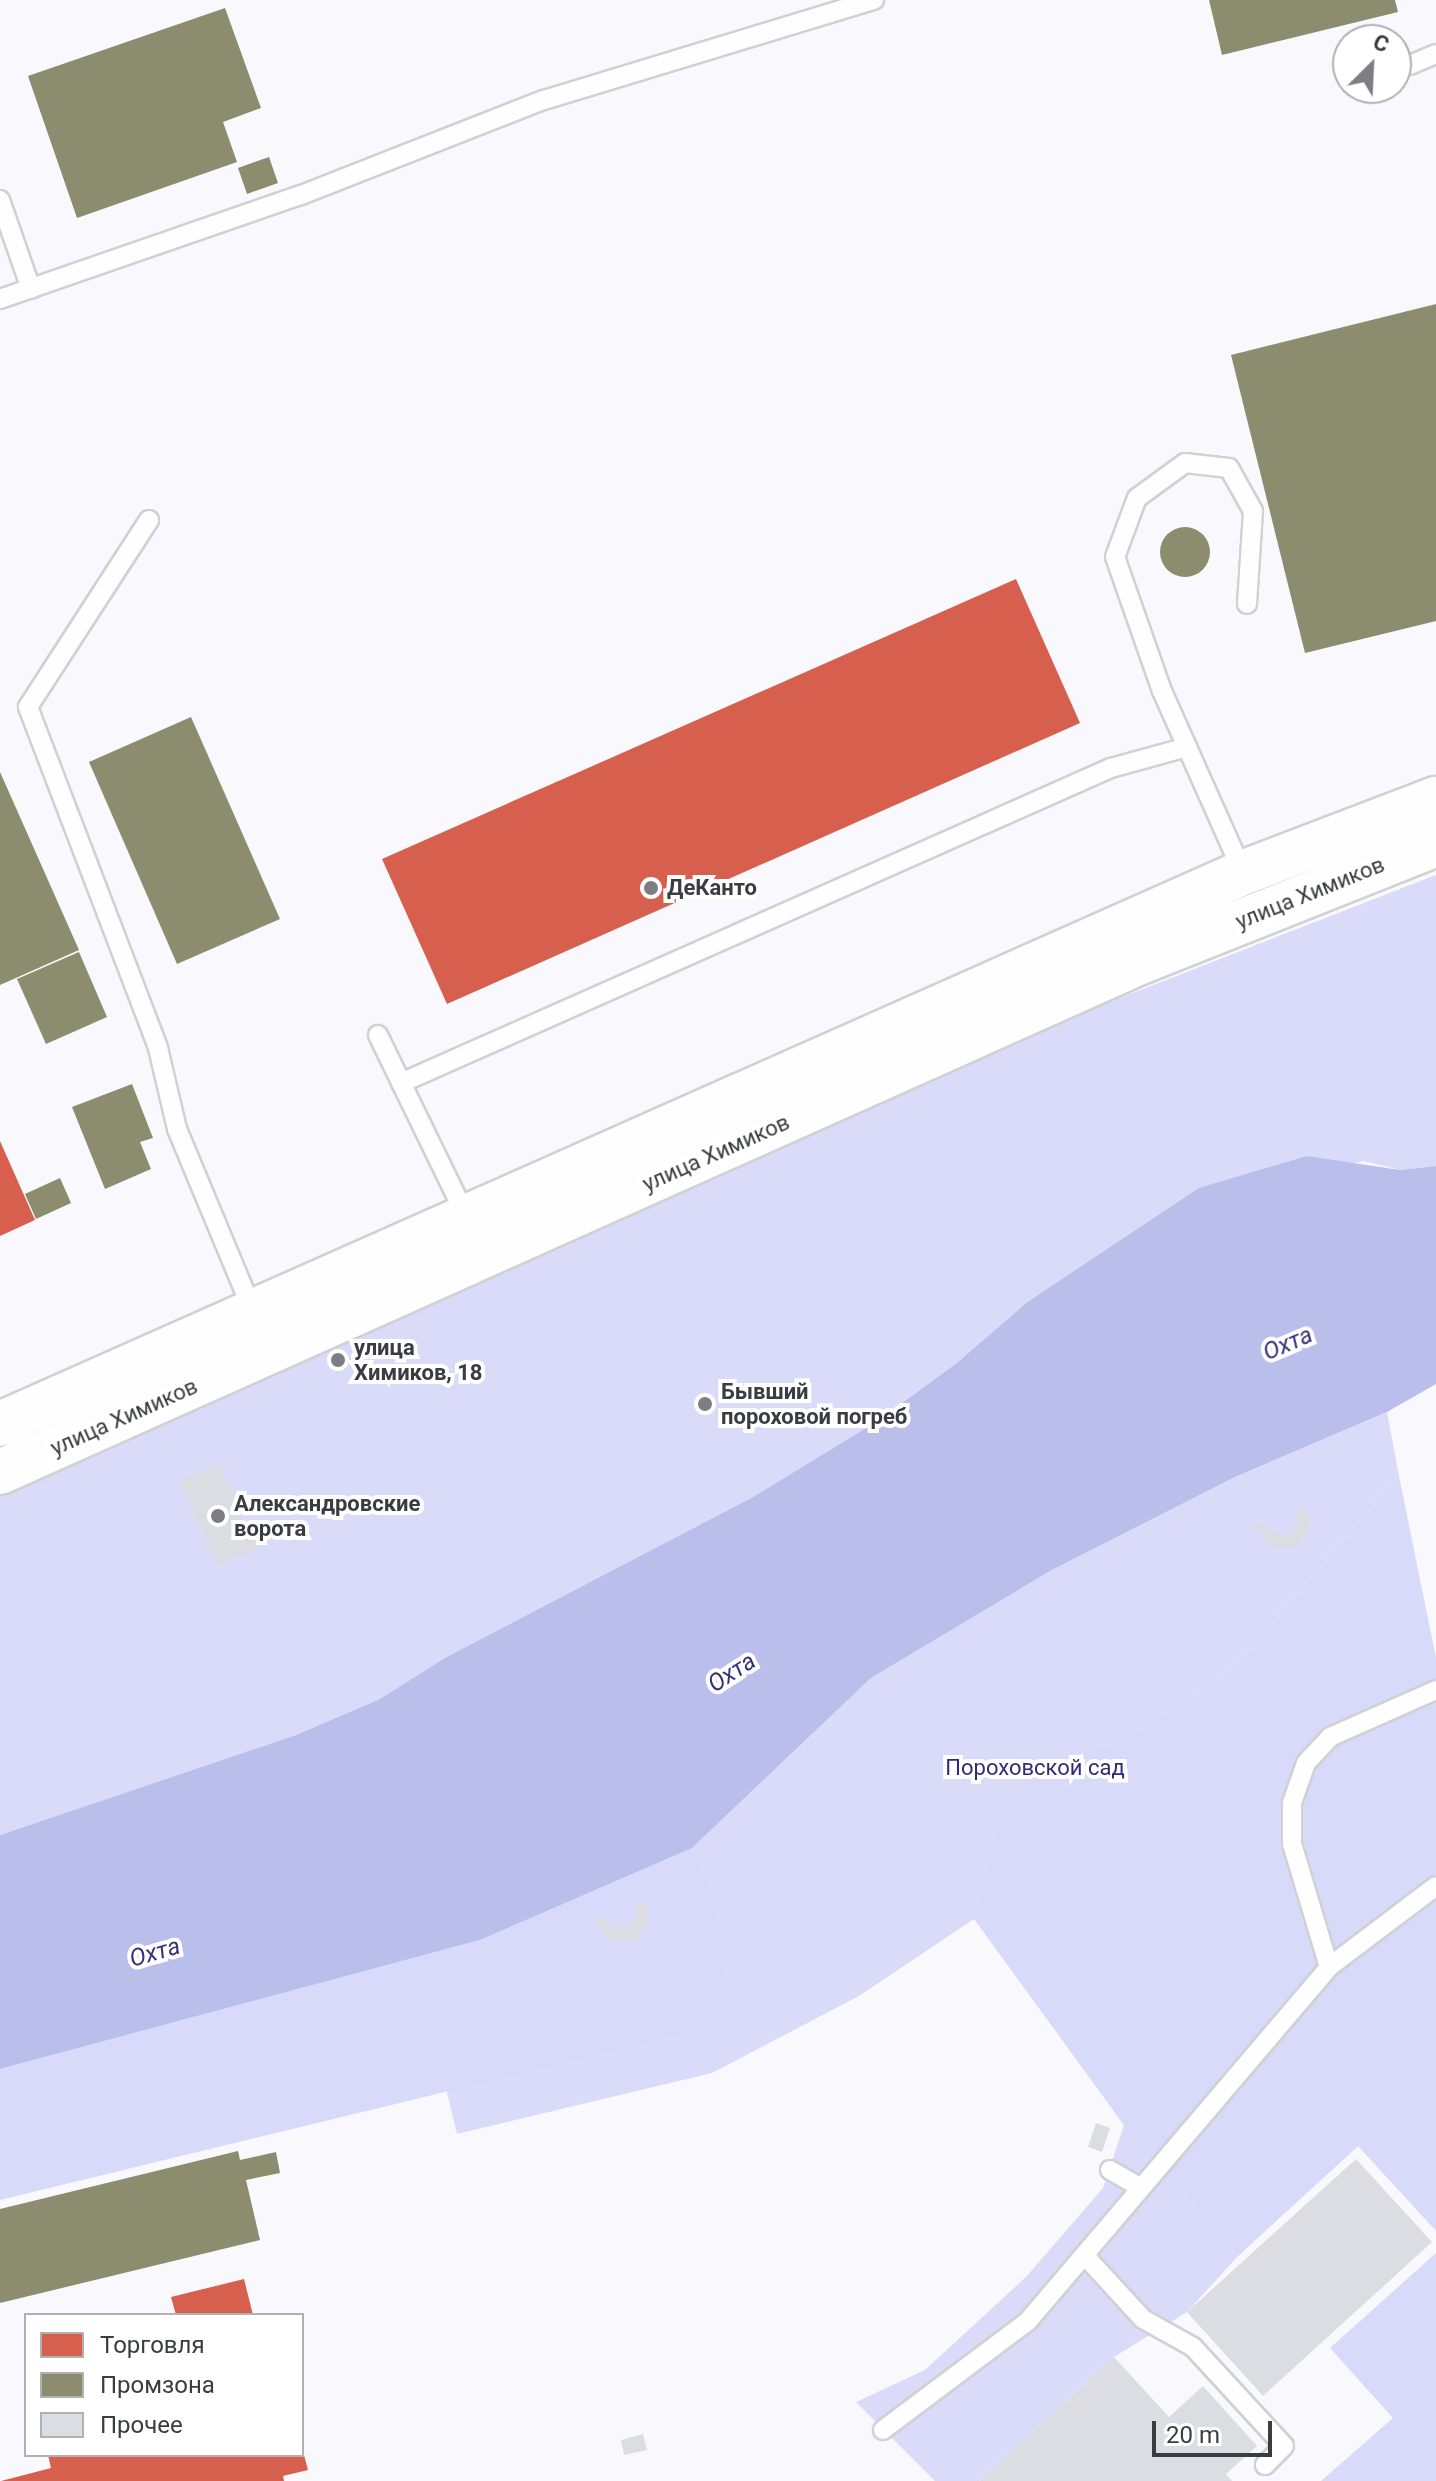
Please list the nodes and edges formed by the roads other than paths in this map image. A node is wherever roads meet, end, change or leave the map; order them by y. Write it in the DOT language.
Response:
graph roads {
  1 [pos="874,0"];
  2 [pos="1436,54"];
  3 [pos="1412,64"];
  4 [pos="0,200"];
  5 [pos="31,289"];
  6 [pos="0,299"];
  7 [pos="149,520"];
  8 [pos="1247,604"];
  9 [pos="1187,747"];
  10 [pos="1436,799"];
  11 [pos="1436,844"];
  12 [pos="1242,873"];
  13 [pos="1262,912"];
  14 [pos="378,1035"];
  15 [pos="401,1083"];
  16 [pos="467,1217"];
  17 [pos="486,1257"];
  18 [pos="254,1313"];
  19 [pos="0,1424"];
  20 [pos="0,1472"];
  21 [pos="1436,1690"];
  22 [pos="1436,1886"];
  23 [pos="1329,1967"];
  24 [pos="1110,2170"];
  25 [pos="1139,2187"];
  26 [pos="1086,2257"];
  27 [pos="883,2430"];
  28 [pos="1265,2465"];
  1 -- 5 [label="lane"];
  2 -- 3 [label="lane"];
  4 -- 5 [label="lane"];
  5 -- 6 [label="lane"];
  7 -- 18 [label="lane"];
  8 -- 9 [label="lane"];
  9 -- 12 [label="lane"];
  9 -- 15 [label="lane"];
  10 -- 12 [label="street, улица Химиков"];
  11 -- 13 [label="street, улица Химиков"];
  12 -- 13 [label="lane"];
  12 -- 16 [label="street, улица Химиков"];
  13 -- 17 [label="street, улица Химиков"];
  14 -- 15 [label="lane"];
  15 -- 16 [label="lane"];
  16 -- 17 [label="lane"];
  16 -- 18 [label="street, улица Химиков"];
  17 -- 20 [label="street, улица Химиков"];
  18 -- 19 [label="street, улица Химиков"];
  21 -- 23 [label="lane"];
  22 -- 23 [label="lane"];
  23 -- 25 [label="lane"];
  24 -- 25 [label="lane"];
  25 -- 26 [label="lane"];
  26 -- 27 [label="lane"];
  26 -- 28 [label="lane"];
}
